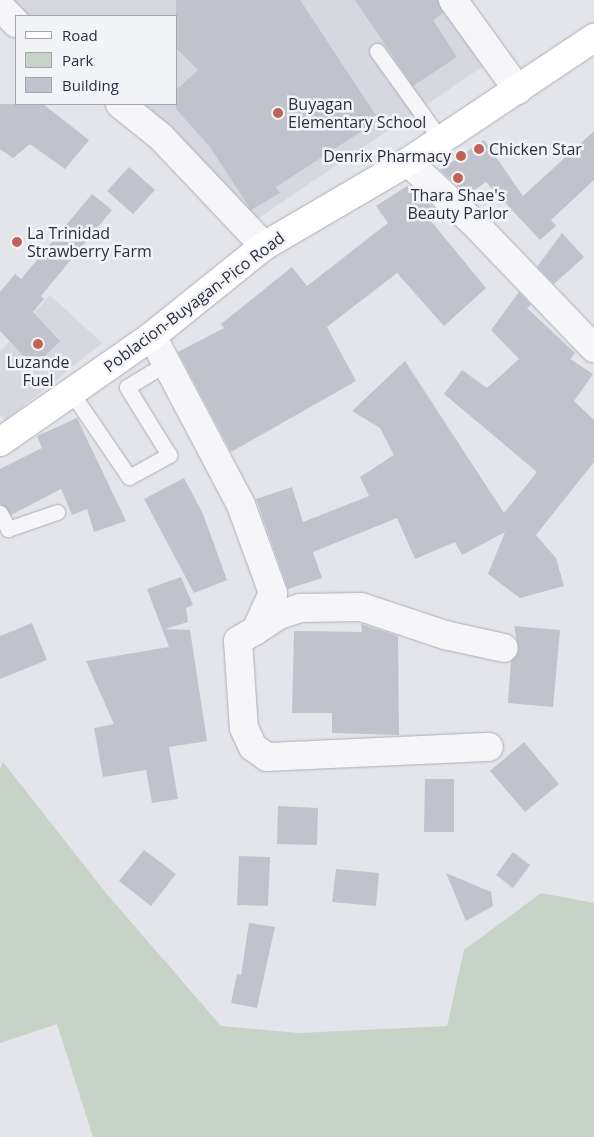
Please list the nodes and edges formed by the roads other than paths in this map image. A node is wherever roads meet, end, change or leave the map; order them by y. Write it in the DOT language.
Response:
graph roads {
  1 [pos="453,0"];
  2 [pos="0,7"];
  3 [pos="15,22"];
  4 [pos="594,38"];
  5 [pos="377,51"];
  6 [pos="518,90"];
  7 [pos="121,105"];
  8 [pos="441,140"];
  9 [pos="408,162"];
  10 [pos="264,246"];
  11 [pos="152,336"];
  12 [pos="594,348"];
  13 [pos="167,363"];
  14 [pos="111,364"];
  15 [pos="127,387"];
  16 [pos="71,392"];
  17 [pos="4,434"];
  18 [pos="56,512"];
  19 [pos="0,513"];
  20 [pos="256,630"];
  21 [pos="504,648"];
  22 [pos="489,747"];
  1 -- 6 [label="street"];
  2 -- 3 [label="street"];
  4 -- 6 [label="main road, Poblacion-Buyagan-Pico Road"];
  5 -- 8 [label="lane"];
  6 -- 8 [label="main road, Poblacion-Buyagan-Pico Road"];
  7 -- 10 [label="street"];
  8 -- 9 [label="main road, Poblacion-Buyagan-Pico Road"];
  9 -- 10 [label="main road, Poblacion-Buyagan-Pico Road"];
  9 -- 12 [label="street"];
  10 -- 11 [label="main road, Poblacion-Buyagan-Pico Road"];
  11 -- 13 [label="street"];
  11 -- 14 [label="main road, Poblacion-Buyagan-Pico Road"];
  13 -- 15 [label="lane"];
  13 -- 20 [label="street"];
  14 -- 15 [label="lane"];
  14 -- 16 [label="main road, Poblacion-Buyagan-Pico Road"];
  15 -- 16 [label="lane"];
  16 -- 17 [label="main road, Poblacion-Buyagan-Pico Road"];
  18 -- 19 [label="lane"];
  20 -- 21 [label="street"];
  20 -- 22 [label="street"];
}
